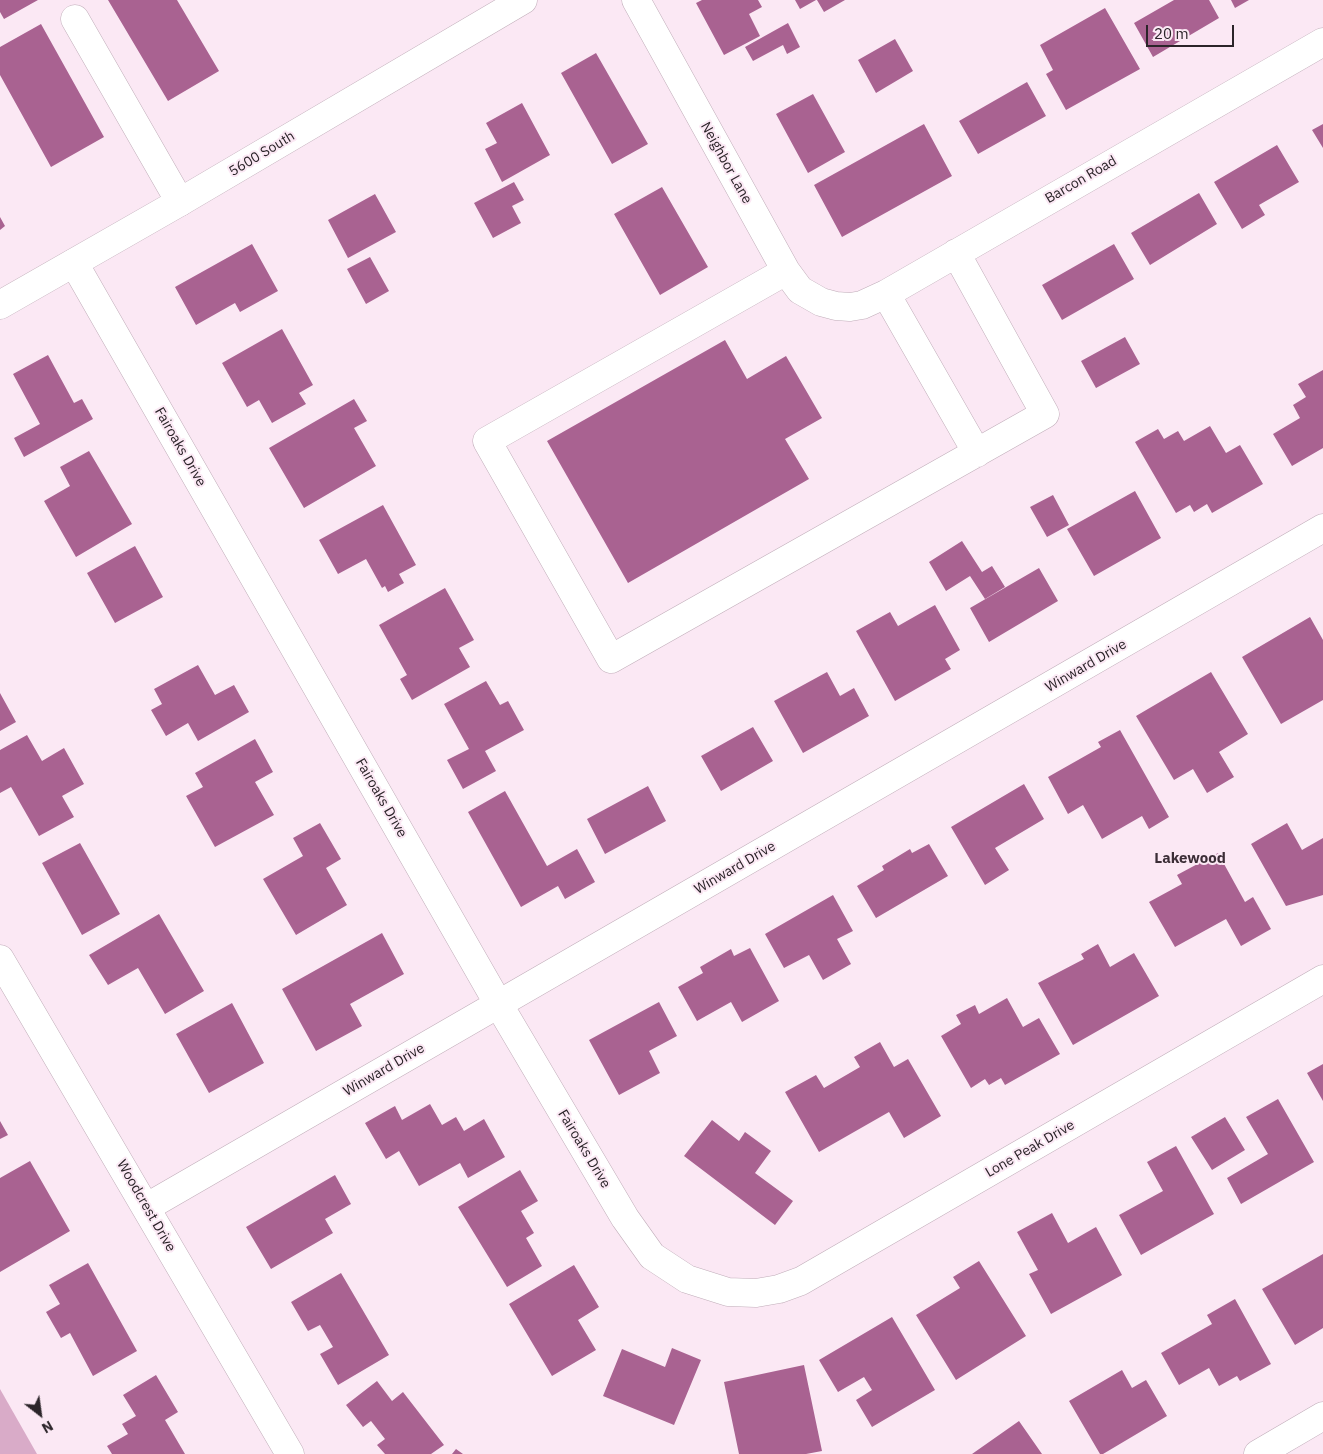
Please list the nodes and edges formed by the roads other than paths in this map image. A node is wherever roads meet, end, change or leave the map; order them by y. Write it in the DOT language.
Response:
graph roads {
  1 [pos="523,0"];
  2 [pos="636,0"];
  3 [pos="76,18"];
  4 [pos="1323,42"];
  5 [pos="180,202"];
  6 [pos="956,253"];
  7 [pos="74,263"];
  8 [pos="786,271"];
  9 [pos="886,294"];
  10 [pos="0,305"];
  11 [pos="836,306"];
  12 [pos="976,453"];
  13 [pos="1323,528"];
  14 [pos="0,958"];
  15 [pos="1323,979"];
  16 [pos="499,1005"];
  17 [pos="147,1207"];
  18 [pos="728,1292"];
  19 [pos="1323,1416"];
  20 [pos="290,1454"];
  21 [pos="1258,1454"];
  1 -- 5 [label="street, 5600 South"];
  2 -- 8 [label="street, Neighbor Lane"];
  3 -- 5 [label="street"];
  4 -- 6 [label="street, Barcon Road"];
  5 -- 7 [label="street, 5600 South"];
  6 -- 9 [label="street, Barcon Road"];
  6 -- 12 [label="street"];
  7 -- 10 [label="street, 5600 South"];
  7 -- 16 [label="street, Fairoaks Drive"];
  8 -- 11 [label="street, Neighbor Lane"];
  8 -- 12 [label="street"];
  9 -- 11 [label="street, Barcon Road"];
  9 -- 12 [label="street"];
  13 -- 16 [label="street, Winward Drive"];
  14 -- 17 [label="street, Woodcrest Drive"];
  15 -- 18 [label="street, Lone Peak Drive"];
  16 -- 17 [label="street, Winward Drive"];
  16 -- 18 [label="street, Fairoaks Drive"];
  17 -- 20 [label="street, Woodcrest Drive"];
  19 -- 21 [label="street"];
}
